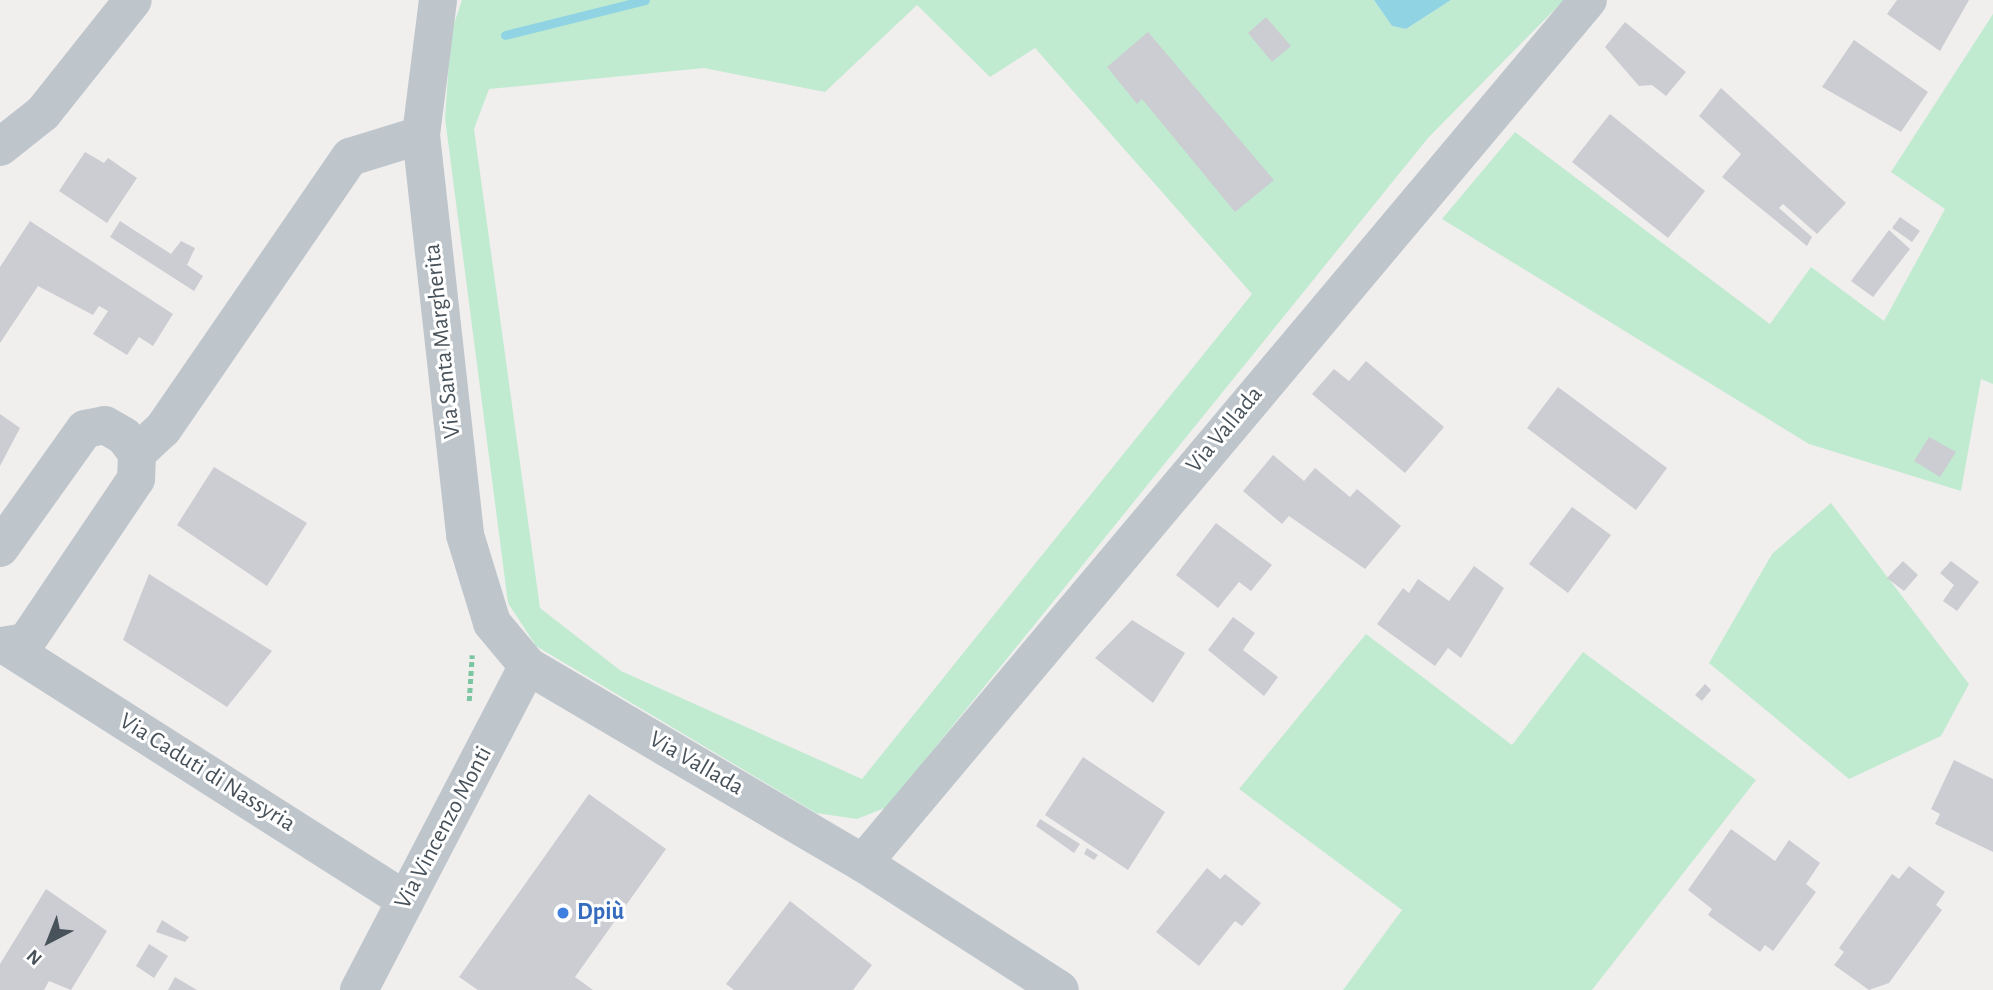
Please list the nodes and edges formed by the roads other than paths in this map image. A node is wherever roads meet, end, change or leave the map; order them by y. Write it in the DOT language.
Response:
graph roads {
  1 [pos="133,0"];
  2 [pos="438,0"];
  3 [pos="1588,0"];
  4 [pos="421,135"];
  5 [pos="0,147"];
  6 [pos="137,453"];
  7 [pos="0,548"];
  8 [pos="4,646"];
  9 [pos="528,666"];
  10 [pos="863,863"];
  11 [pos="405,900"];
  12 [pos="359,990"];
  13 [pos="1060,990"];
  1 -- 5 [label="street"];
  2 -- 4 [label="street, Via Santa Margherita"];
  3 -- 10 [label="street, Via Vallada"];
  4 -- 6 [label="street"];
  4 -- 9 [label="street, Via Santa Margherita"];
  6 -- 7 [label="street"];
  6 -- 8 [label="street, Via Caduti di Nassyria"];
  8 -- 11 [label="street, Via Caduti di Nassyria"];
  9 -- 10 [label="street, Via Vallada"];
  9 -- 11 [label="street, Via Vincenzo Monti"];
  10 -- 13 [label="street, Via Vallada"];
  11 -- 12 [label="street, Via Vincenzo Monti"];
}
